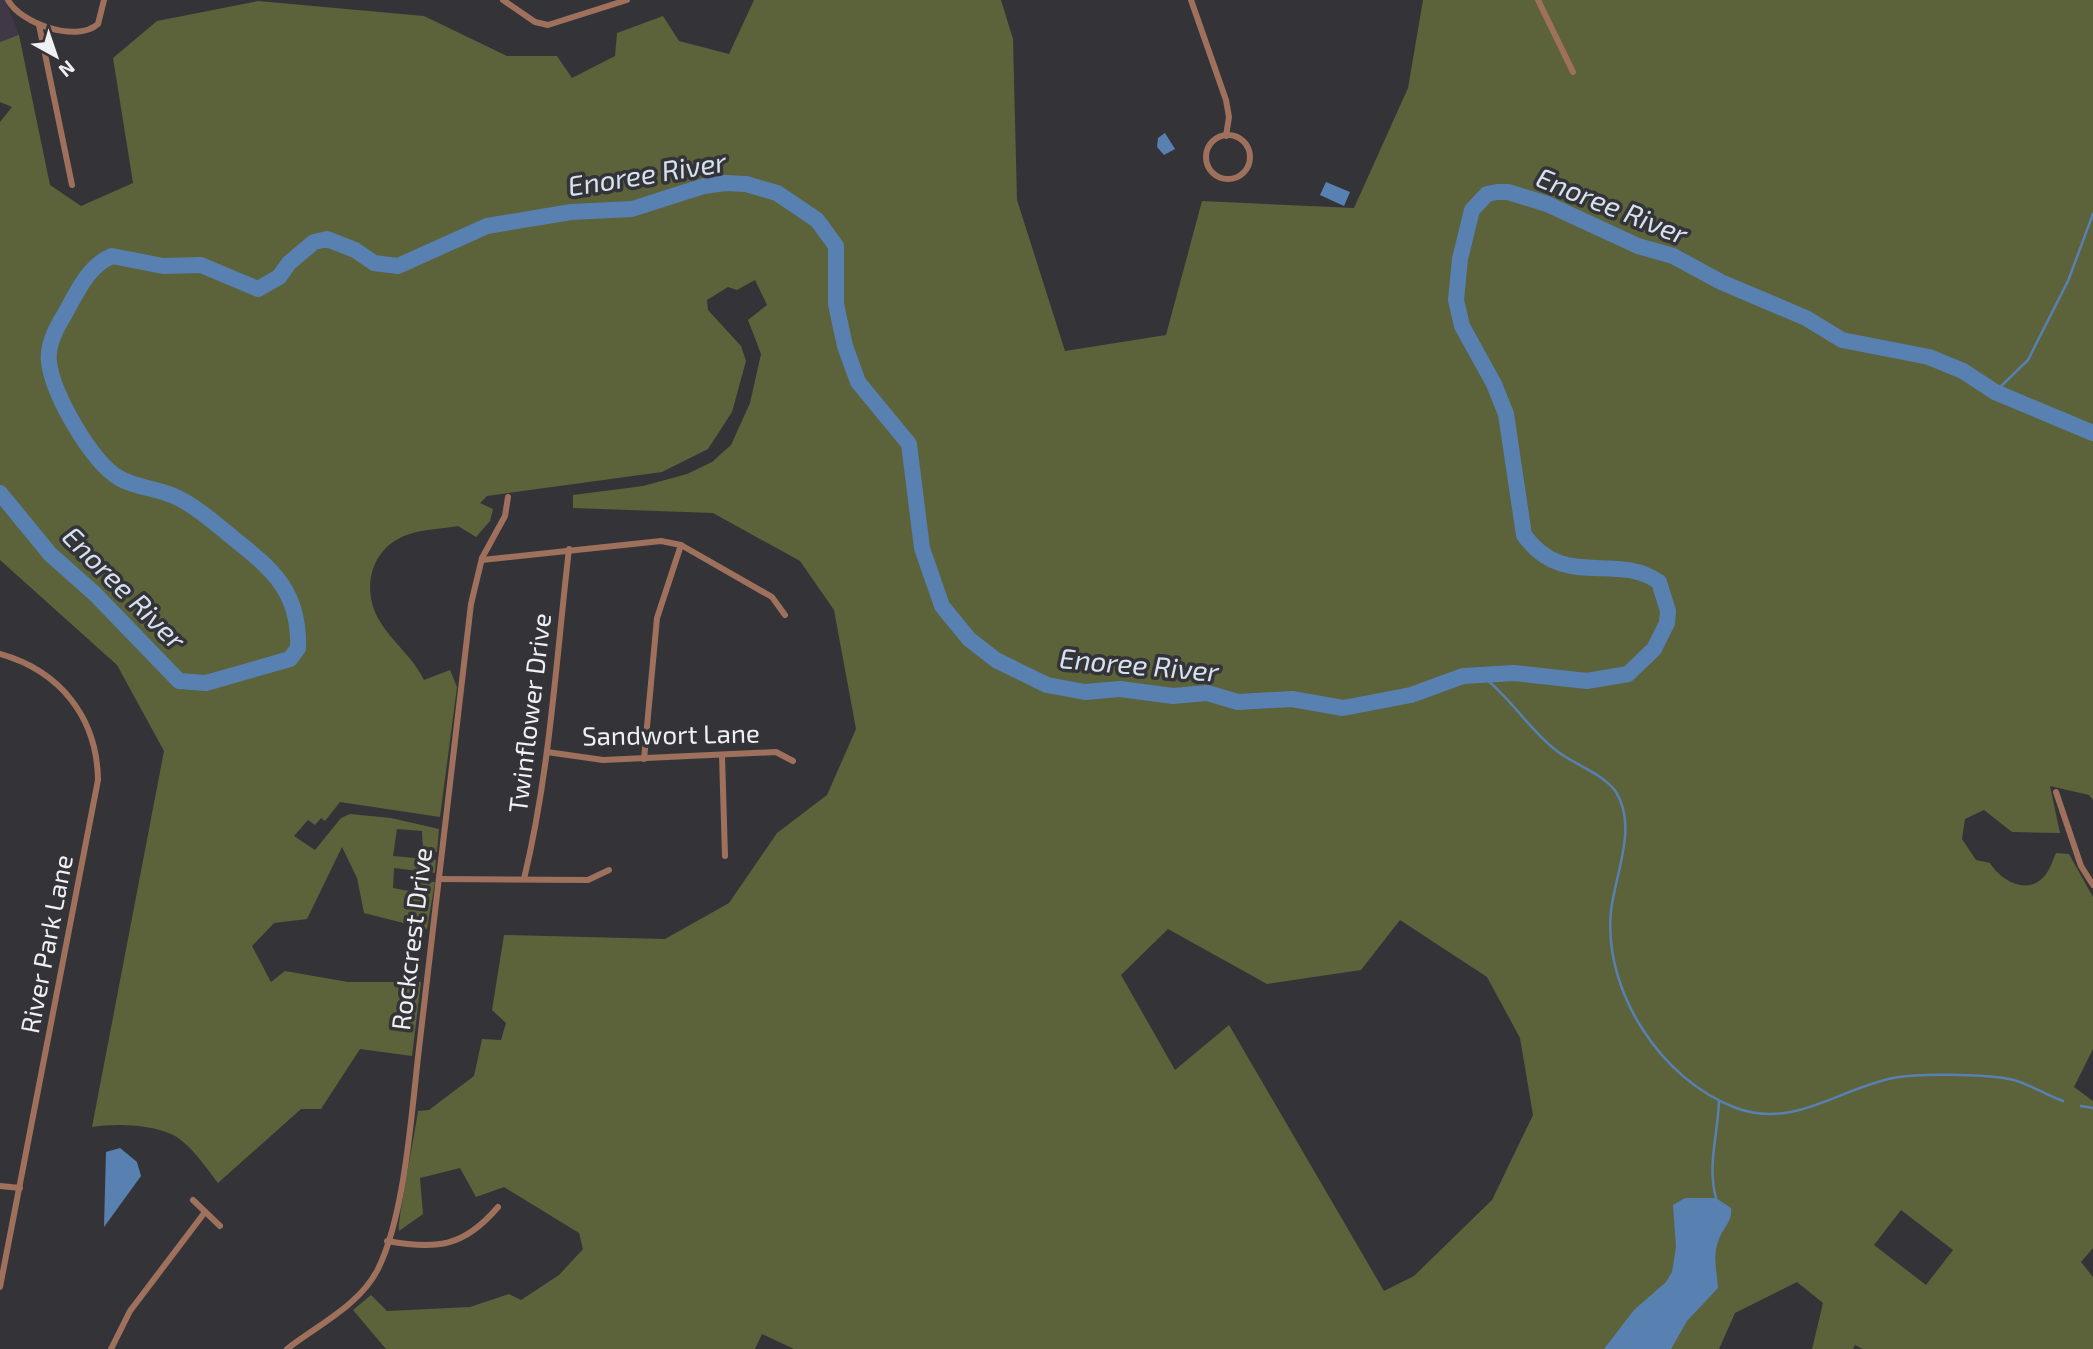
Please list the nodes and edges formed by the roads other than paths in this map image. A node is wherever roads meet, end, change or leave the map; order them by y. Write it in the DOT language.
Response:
graph roads {
  1 [pos="8,0"];
  2 [pos="104,0"];
  3 [pos="503,0"];
  4 [pos="628,0"];
  5 [pos="1191,0"];
  6 [pos="1538,0"];
  7 [pos="39,25"];
  8 [pos="1573,72"];
  9 [pos="1227,135"];
  10 [pos="72,184"];
  11 [pos="508,497"];
  12 [pos="681,545"];
  13 [pos="569,549"];
  14 [pos="482,560"];
  15 [pos="785,615"];
  16 [pos="0,654"];
  17 [pos="547,752"];
  18 [pos="722,755"];
  19 [pos="644,759"];
  20 [pos="793,761"];
  21 [pos="2056,792"];
  22 [pos="725,856"];
  23 [pos="609,870"];
  24 [pos="439,879"];
  25 [pos="524,879"];
  26 [pos="2093,886"];
  27 [pos="0,1186"];
  28 [pos="20,1188"];
  29 [pos="193,1200"];
  30 [pos="498,1207"];
  31 [pos="205,1212"];
  32 [pos="220,1226"];
  33 [pos="387,1241"];
  34 [pos="0,1287"];
  35 [pos="111,1349"];
  36 [pos="287,1349"];
  1 -- 7 [label="street"];
  2 -- 7 [label="street"];
  3 -- 4 [label="street"];
  5 -- 9 [label="street"];
  6 -- 8 [label="street"];
  7 -- 10 [label="street"];
  9 -- 9 [label="street"];
  11 -- 14 [label="street, Rockcrest Drive"];
  12 -- 13 [label="street"];
  12 -- 15 [label="street"];
  12 -- 19 [label="street"];
  13 -- 14 [label="street"];
  13 -- 17 [label="street, Twinflower Drive"];
  14 -- 24 [label="street, Rockcrest Drive"];
  16 -- 28 [label="street, River Park Lane"];
  17 -- 19 [label="street, Sandwort Lane"];
  17 -- 25 [label="street, Twinflower Drive"];
  18 -- 19 [label="street, Sandwort Lane"];
  18 -- 20 [label="street, Sandwort Lane"];
  18 -- 22 [label="street"];
  21 -- 26 [label="street"];
  23 -- 25 [label="street"];
  24 -- 25 [label="street"];
  24 -- 33 [label="street, Rockcrest Drive"];
  27 -- 28 [label="street"];
  28 -- 34 [label="street, River Park Lane"];
  29 -- 31 [label="street"];
  30 -- 33 [label="street"];
  31 -- 32 [label="street"];
  31 -- 35 [label="street"];
  33 -- 36 [label="street, Rockcrest Drive"];
}
